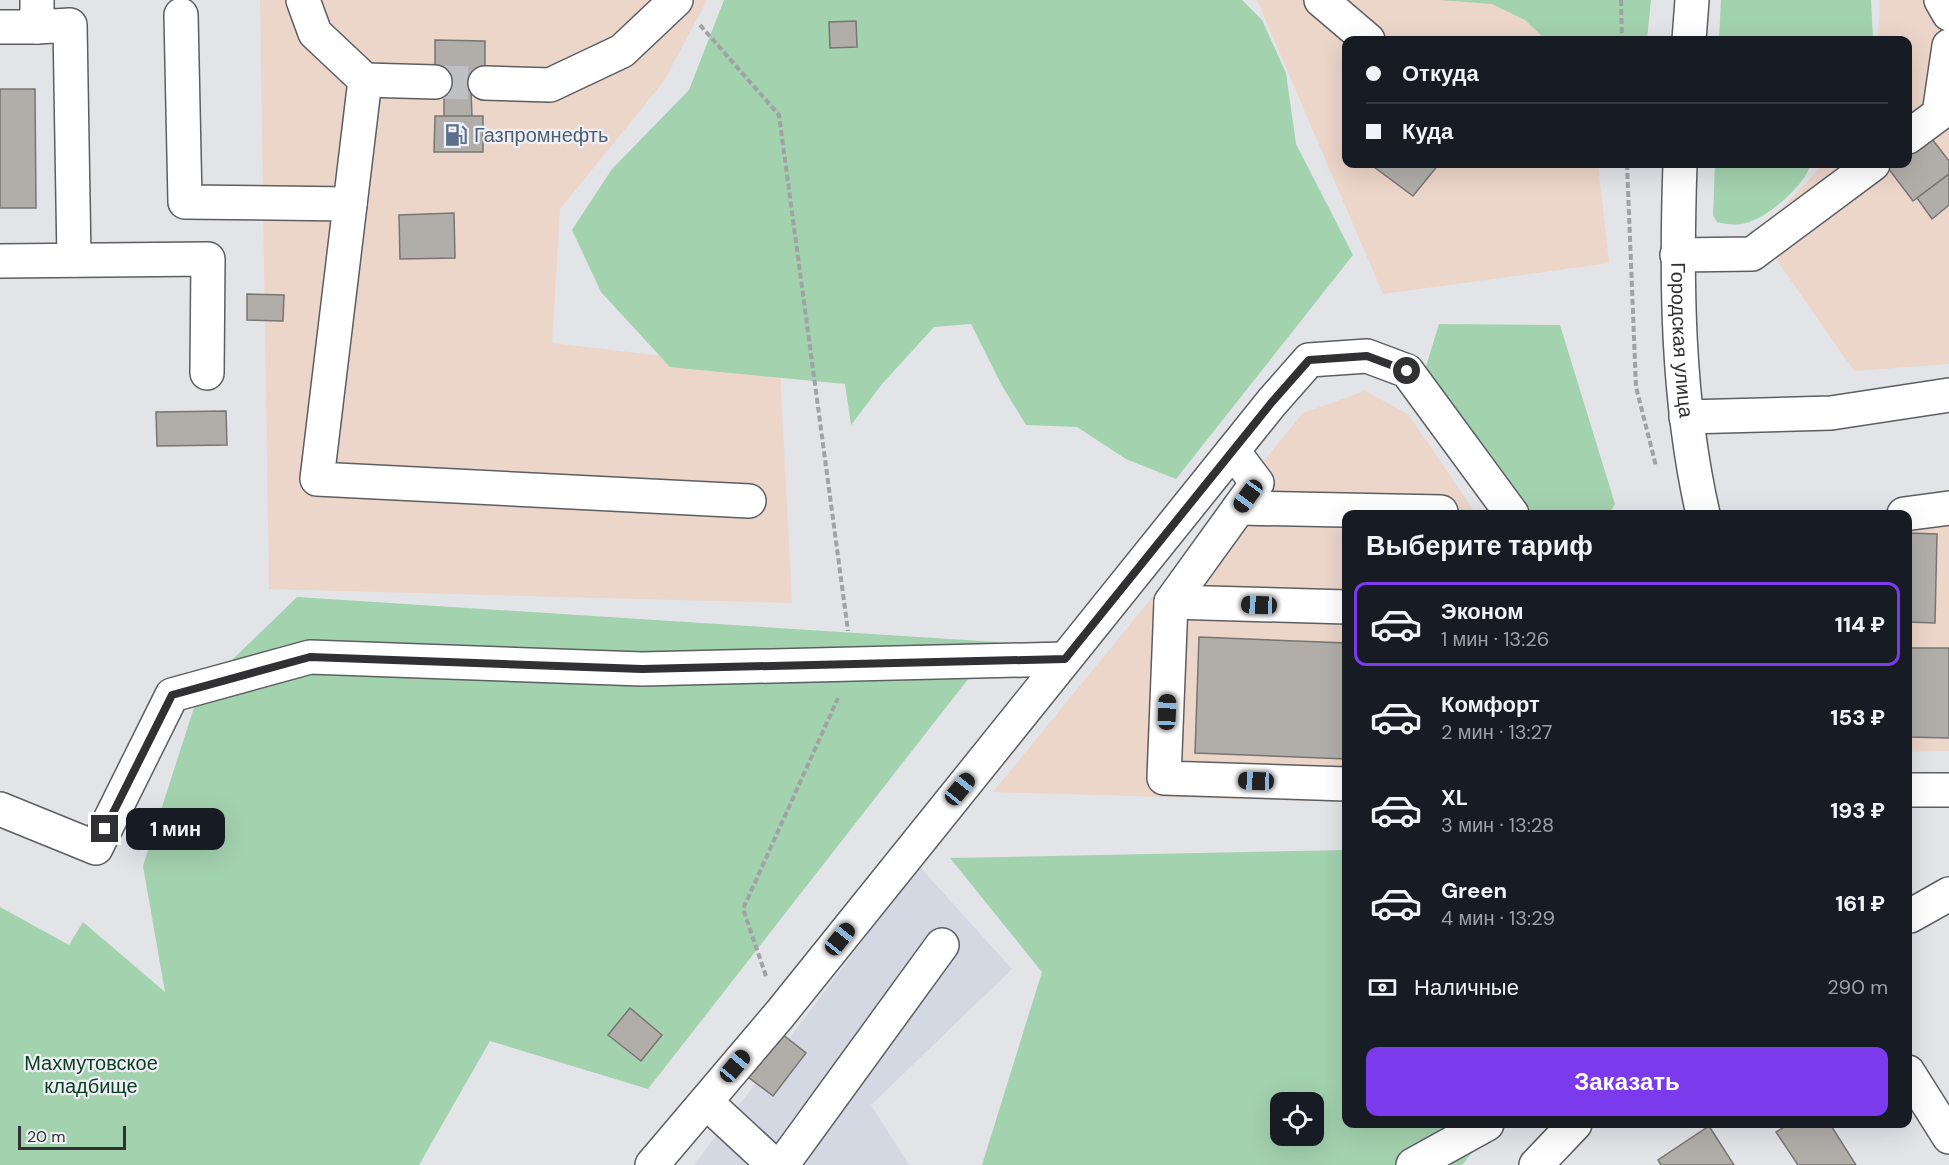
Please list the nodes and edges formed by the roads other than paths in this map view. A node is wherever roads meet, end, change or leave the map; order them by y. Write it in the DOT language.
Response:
graph roads {
  1 [pos="303,0"];
  2 [pos="1321,0"];
  3 [pos="1692,0"];
  4 [pos="1941,0"];
  5 [pos="685,9"];
  6 [pos="37,14"];
  7 [pos="1949,14"];
  8 [pos="181,15"];
  9 [pos="0,27"];
  10 [pos="1363,36"];
  11 [pos="1689,36"];
  12 [pos="1949,46"];
  13 [pos="365,80"];
  14 [pos="435,82"];
  15 [pos="485,83"];
  16 [pos="1912,134"];
  17 [pos="1680,168"];
  18 [pos="1868,168"];
  19 [pos="350,204"];
  20 [pos="1677,255"];
  21 [pos="74,260"];
  22 [pos="0,261"];
  23 [pos="207,373"];
  24 [pos="1949,395"];
  25 [pos="1686,417"];
  26 [pos="1233,451"];
  27 [pos="749,501"];
  28 [pos="1239,508"];
  29 [pos="1949,508"];
  30 [pos="1342,510"];
  31 [pos="1509,510"];
  32 [pos="1702,510"];
  33 [pos="1912,513"];
  34 [pos="1171,602"];
  35 [pos="1342,607"];
  36 [pos="1065,659"];
  37 [pos="1342,784"];
  38 [pos="1912,790"];
  39 [pos="1949,790"];
  40 [pos="0,808"];
  41 [pos="1949,894"];
  42 [pos="1912,915"];
  43 [pos="942,945"];
  44 [pos="1912,1078"];
  45 [pos="706,1101"];
  46 [pos="1480,1128"];
  47 [pos="1571,1128"];
  48 [pos="1949,1137"];
  49 [pos="652,1165"];
  50 [pos="774,1165"];
  51 [pos="782,1165"];
  52 [pos="1413,1165"];
  53 [pos="1536,1165"];
  1 -- 13 [label="street"];
  2 -- 10 [label="street"];
  3 -- 11 [label="street"];
  4 -- 7 [label="street"];
  5 -- 15 [label="street"];
  6 -- 9 [label="street"];
  6 -- 21 [label="street"];
  8 -- 19 [label="street"];
  12 -- 16 [label="street"];
  13 -- 14 [label="street"];
  13 -- 19 [label="street"];
  17 -- 20 [label="street, Городская улица"];
  18 -- 20 [label="street"];
  19 -- 27 [label="street"];
  20 -- 25 [label="street, Городская улица"];
  21 -- 22 [label="street"];
  21 -- 23 [label="street"];
  24 -- 25 [label="street"];
  25 -- 32 [label="street, Городская улица"];
  26 -- 28 [label="street"];
  26 -- 31 [label="street"];
  26 -- 36 [label="street"];
  28 -- 30 [label="street"];
  28 -- 34 [label="street"];
  29 -- 33 [label="street"];
  34 -- 35 [label="street"];
  34 -- 37 [label="street"];
  36 -- 40 [label="street"];
  36 -- 45 [label="street"];
  38 -- 39 [label="street"];
  41 -- 42 [label="street"];
  43 -- 51 [label="street"];
  44 -- 48 [label="street"];
  45 -- 49 [label="street"];
  45 -- 50 [label="street"];
  46 -- 52 [label="street"];
  47 -- 53 [label="street"];
}
